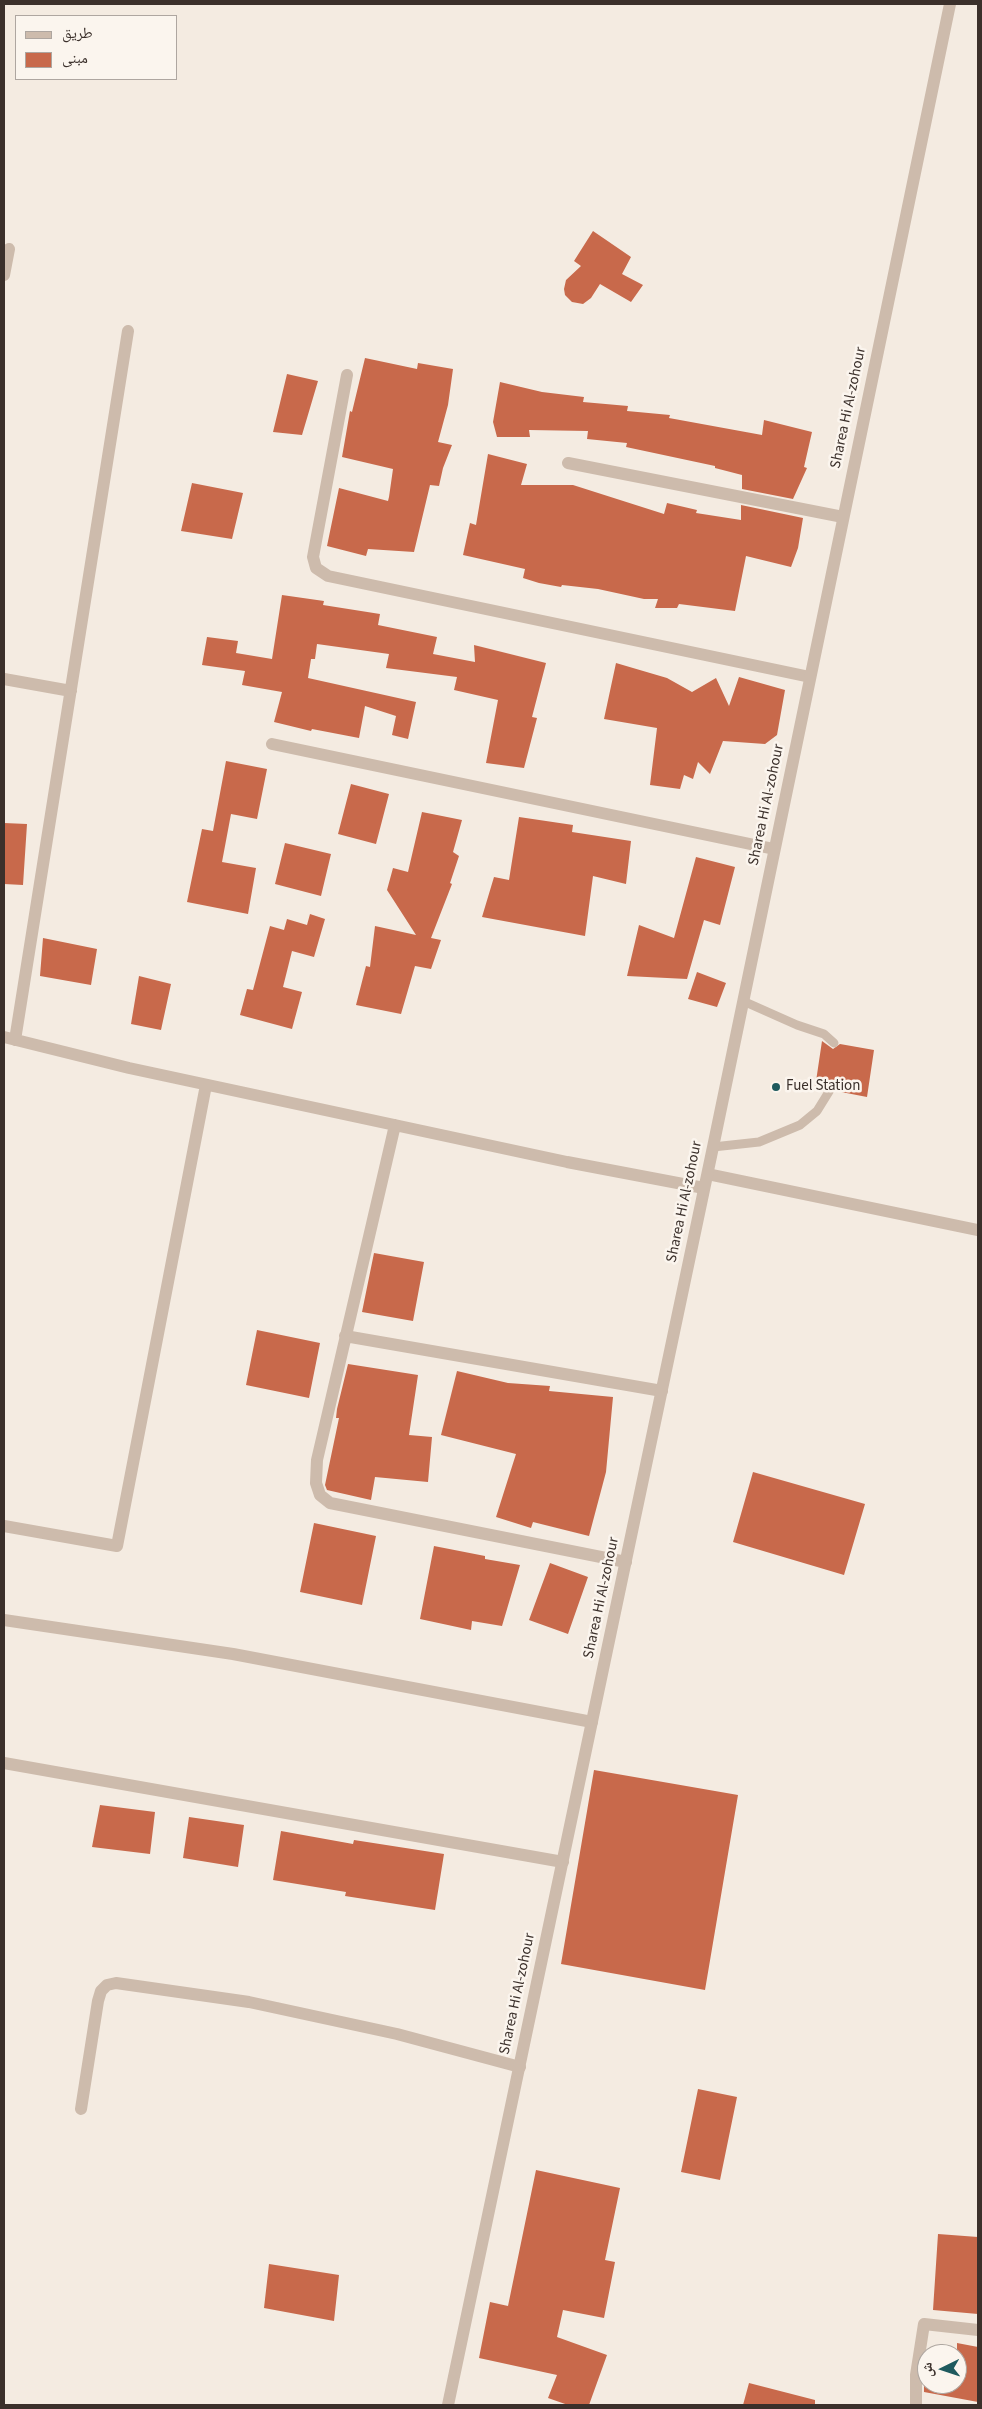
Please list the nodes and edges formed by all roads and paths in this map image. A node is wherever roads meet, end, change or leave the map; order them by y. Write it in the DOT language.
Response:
graph roads {
  1 [pos="950,4"];
  2 [pos="9,249"];
  3 [pos="4,276"];
  4 [pos="128,330"];
  5 [pos="347,375"];
  6 [pos="568,463"];
  7 [pos="843,517"];
  8 [pos="810,677"];
  9 [pos="4,679"];
  10 [pos="71,691"];
  11 [pos="272,744"];
  12 [pos="774,849"];
  13 [pos="743,1001"];
  14 [pos="10,1039"];
  15 [pos="834,1043"];
  16 [pos="206,1085"];
  17 [pos="830,1090"];
  18 [pos="395,1125"];
  19 [pos="713,1147"];
  20 [pos="708,1174"];
  21 [pos="704,1188"];
  22 [pos="978,1230"];
  23 [pos="345,1336"];
  24 [pos="662,1391"];
  25 [pos="4,1526"];
  26 [pos="626,1562"];
  27 [pos="4,1620"];
  28 [pos="592,1722"];
  29 [pos="4,1763"];
  30 [pos="563,1862"];
  31 [pos="520,2067"];
  32 [pos="81,2109"];
  33 [pos="978,2330"];
  34 [pos="448,2405"];
  35 [pos="916,2405"];
  1 -- 7 [label="street, Sharea Hi Al-zohour"];
  2 -- 3 [label="street"];
  4 -- 10 [label="street"];
  5 -- 8 [label="street"];
  6 -- 7 [label="street"];
  7 -- 8 [label="street, Sharea Hi Al-zohour"];
  8 -- 12 [label="street, Sharea Hi Al-zohour"];
  9 -- 10 [label="street"];
  10 -- 14 [label="street"];
  11 -- 12 [label="street"];
  12 -- 13 [label="street, Sharea Hi Al-zohour"];
  13 -- 15 [label="lane"];
  13 -- 19 [label="street, Sharea Hi Al-zohour"];
  14 -- 16 [label="street"];
  16 -- 18 [label="street"];
  16 -- 25 [label="street"];
  17 -- 19 [label="lane"];
  18 -- 21 [label="street"];
  18 -- 23 [label="street"];
  19 -- 20 [label="street, Sharea Hi Al-zohour"];
  20 -- 21 [label="street, Sharea Hi Al-zohour"];
  20 -- 22 [label="street"];
  21 -- 24 [label="street, Sharea Hi Al-zohour"];
  23 -- 24 [label="street"];
  23 -- 26 [label="street"];
  24 -- 26 [label="street, Sharea Hi Al-zohour"];
  26 -- 28 [label="street, Sharea Hi Al-zohour"];
  27 -- 28 [label="street"];
  28 -- 30 [label="street, Sharea Hi Al-zohour"];
  29 -- 30 [label="street"];
  30 -- 31 [label="street, Sharea Hi Al-zohour"];
  31 -- 32 [label="street"];
  31 -- 34 [label="street, Sharea Hi Al-zohour"];
  33 -- 35 [label="street"];
}
